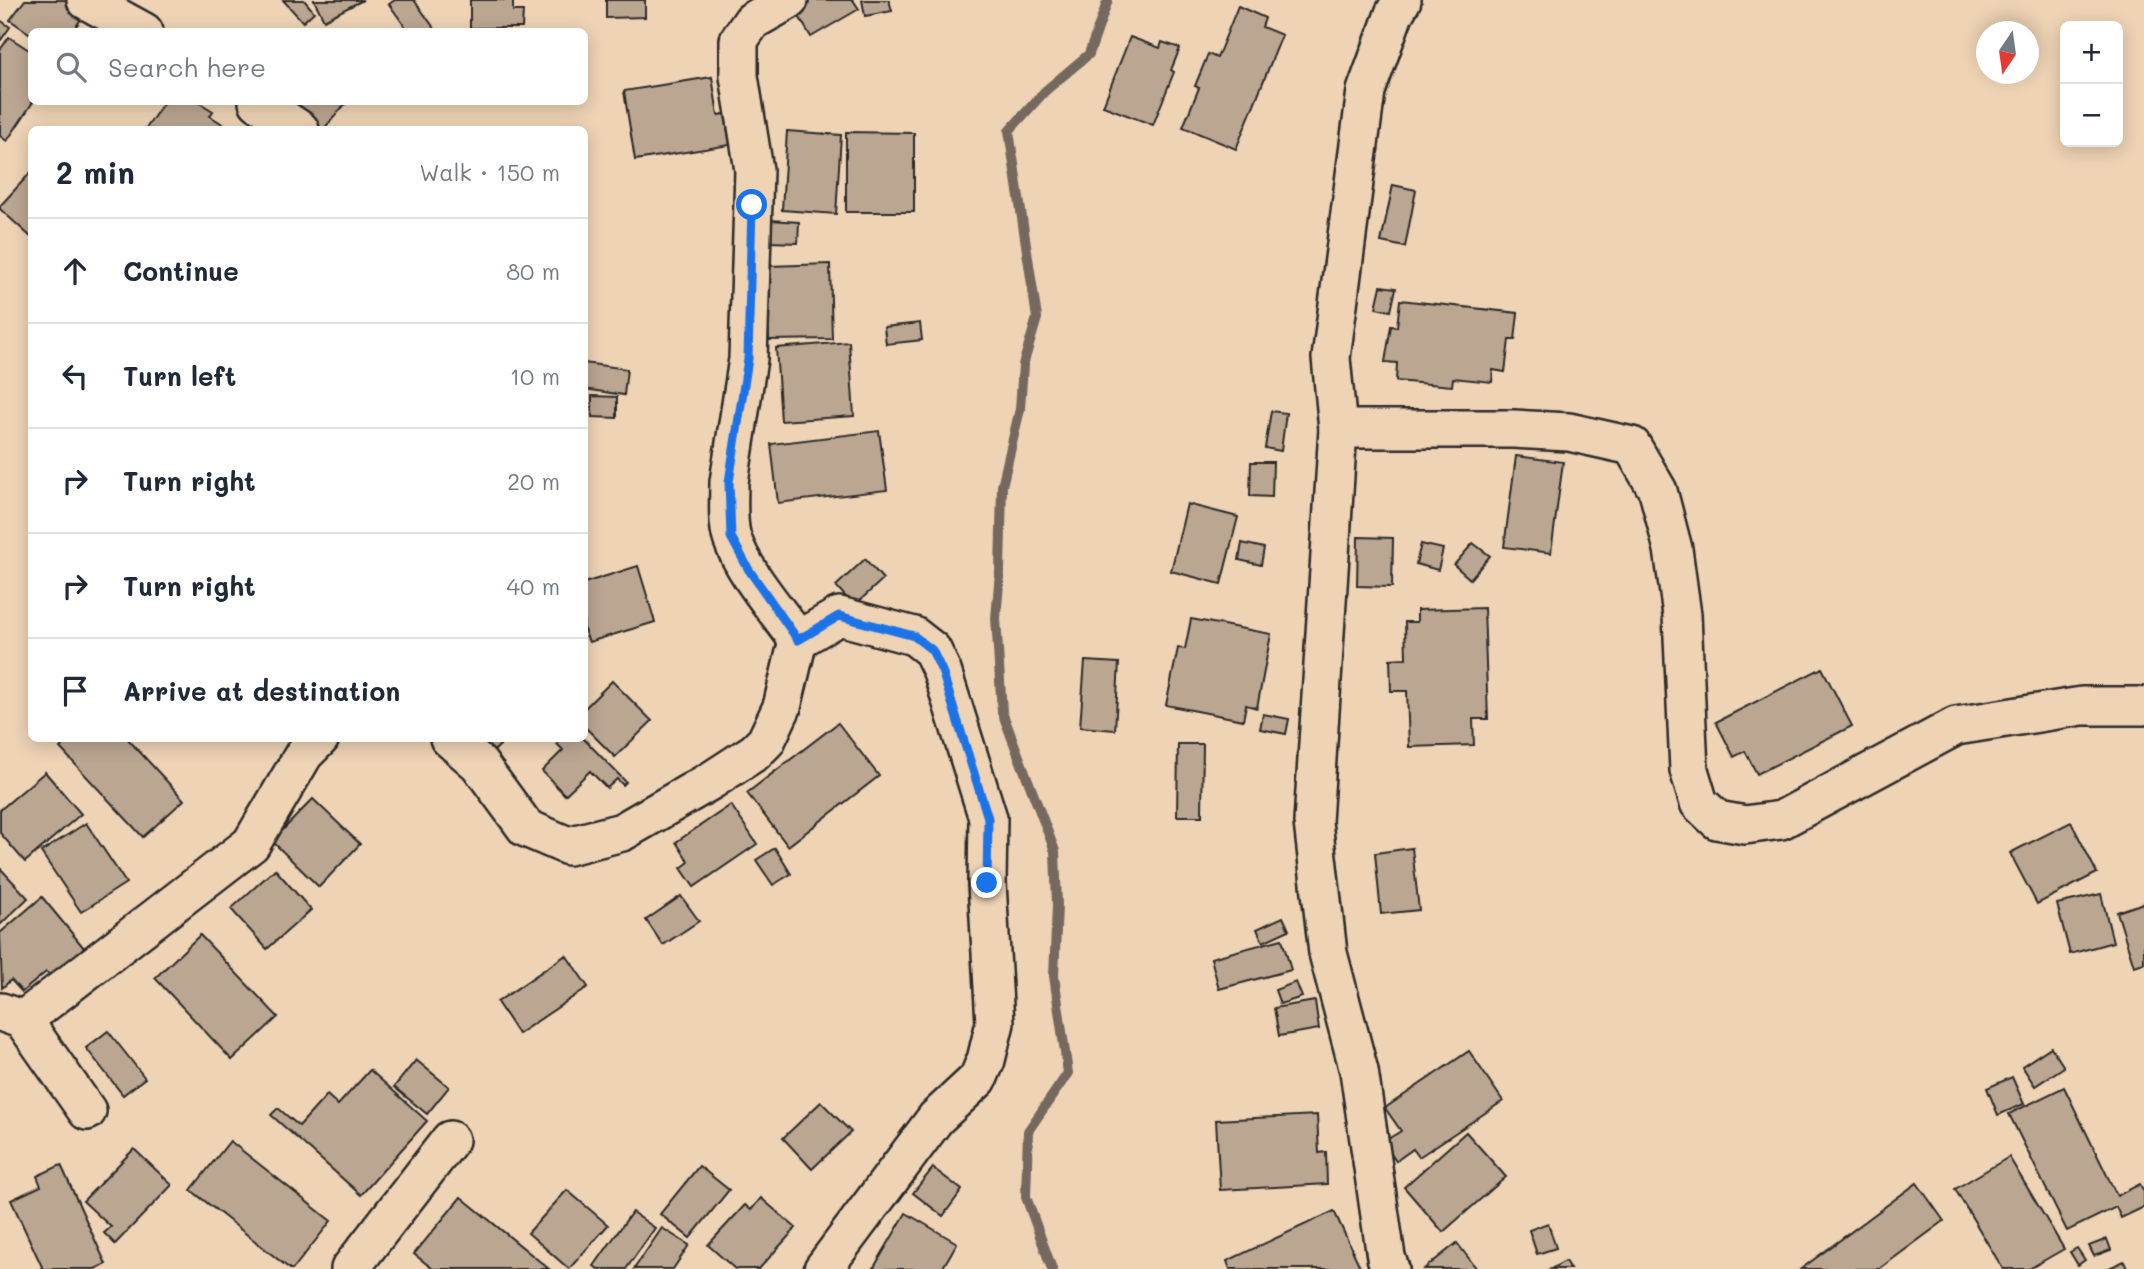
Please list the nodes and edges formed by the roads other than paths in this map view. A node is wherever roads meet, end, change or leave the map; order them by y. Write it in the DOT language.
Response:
graph roads {
  1 [pos="86,0"];
  2 [pos="789,0"];
  3 [pos="1402,0"];
  4 [pos="137,28"];
  5 [pos="262,105"];
  6 [pos="294,126"];
  7 [pos="1338,429"];
  8 [pos="798,640"];
  9 [pos="2144,706"];
  10 [pos="316,742"];
  11 [pos="454,742"];
  12 [pos="12,1016"];
  13 [pos="87,1111"];
  14 [pos="450,1140"];
  15 [pos="350,1269"];
  16 [pos="823,1269"];
  17 [pos="1390,1269"];
  1 -- 4 [label="street"];
  2 -- 8 [label="street"];
  3 -- 7 [label="street"];
  5 -- 6 [label="street"];
  7 -- 9 [label="street"];
  7 -- 17 [label="street"];
  8 -- 11 [label="street"];
  8 -- 16 [label="street"];
  10 -- 12 [label="street"];
  12 -- 13 [label="street"];
  14 -- 15 [label="street"];
}
